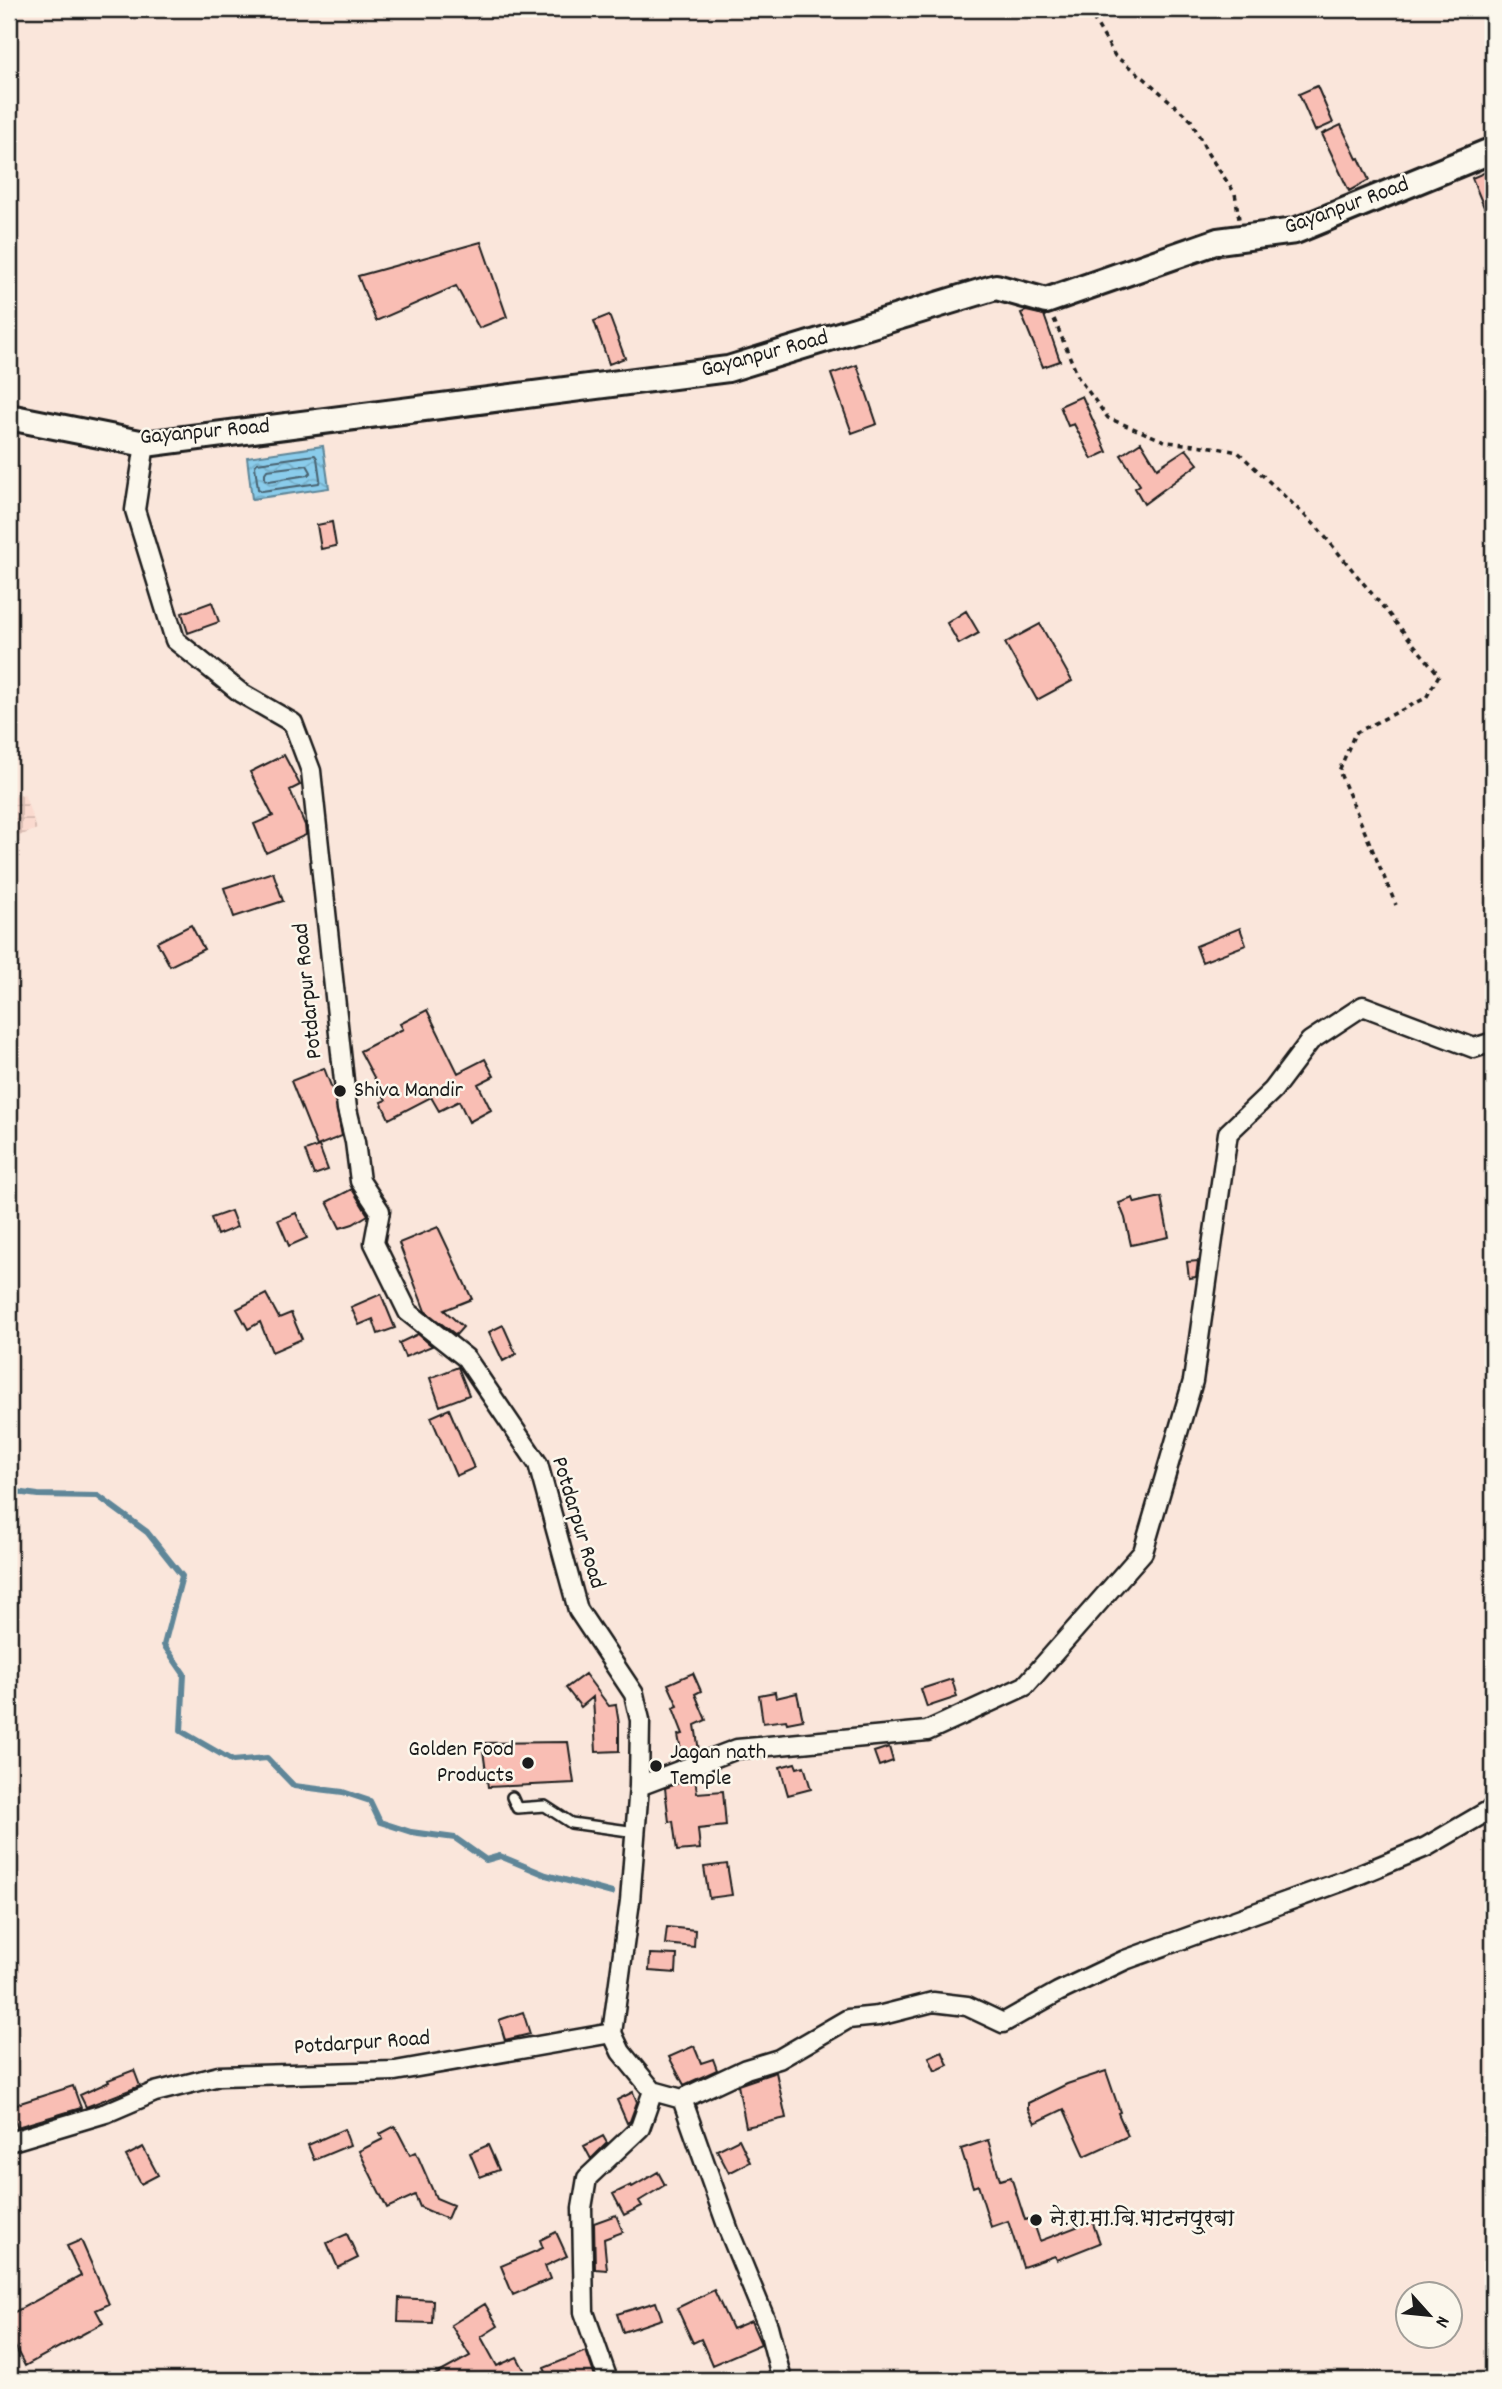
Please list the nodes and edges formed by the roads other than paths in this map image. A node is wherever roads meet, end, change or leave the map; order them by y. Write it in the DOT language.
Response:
graph roads {
  1 [pos="1493,150"];
  2 [pos="9,417"];
  3 [pos="145,444"];
  4 [pos="1493,1042"];
  5 [pos="639,1786"];
  6 [pos="512,1797"];
  7 [pos="1493,1808"];
  8 [pos="636,1832"];
  9 [pos="612,2033"];
  10 [pos="653,2091"];
  11 [pos="682,2099"];
  12 [pos="9,2142"];
  13 [pos="608,2380"];
  14 [pos="782,2380"];
  1 -- 3 [label="street, Gayanpur Road"];
  2 -- 3 [label="street, Gayanpur Road"];
  3 -- 5 [label="street, Potdarpur Road"];
  4 -- 5 [label="street"];
  5 -- 8 [label="street, Potdarpur Road"];
  6 -- 8 [label="lane"];
  7 -- 11 [label="street"];
  8 -- 9 [label="street, Potdarpur Road"];
  9 -- 10 [label="street"];
  9 -- 12 [label="street, Potdarpur Road"];
  10 -- 11 [label="street"];
  10 -- 13 [label="street"];
  11 -- 14 [label="street"];
}
